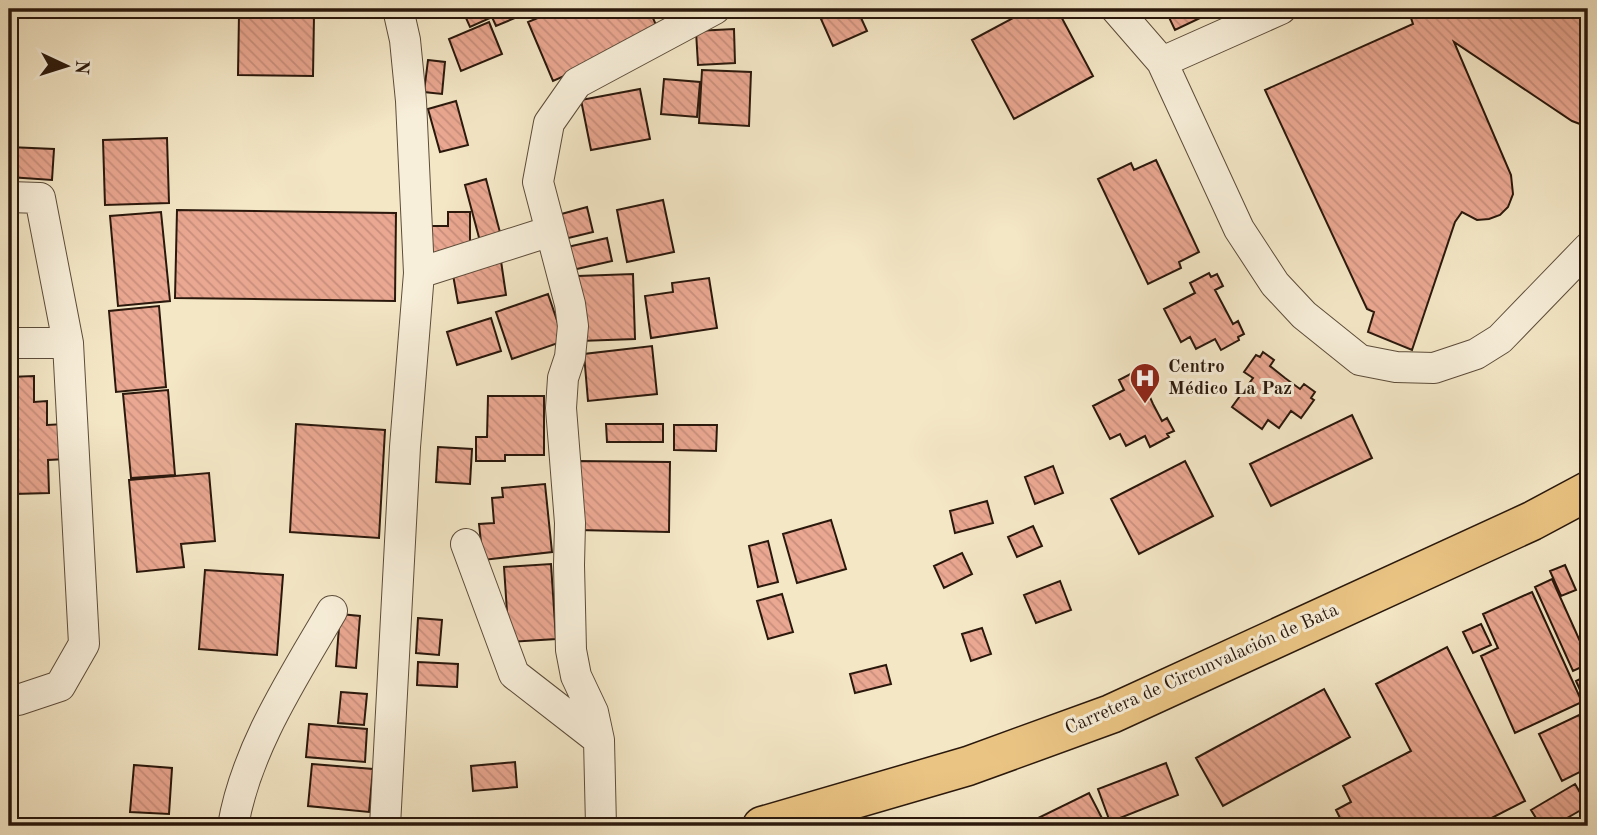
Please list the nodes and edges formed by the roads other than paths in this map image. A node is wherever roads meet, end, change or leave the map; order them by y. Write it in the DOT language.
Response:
graph roads {
  1 [pos="398,9"];
  2 [pos="715,9"];
  3 [pos="1116,9"];
  4 [pos="1281,9"];
  5 [pos="1162,62"];
  6 [pos="9,197"];
  7 [pos="551,231"];
  8 [pos="1588,248"];
  9 [pos="419,273"];
  10 [pos="9,343"];
  11 [pos="68,343"];
  12 [pos="1588,491"];
  13 [pos="466,544"];
  14 [pos="332,611"];
  15 [pos="9,698"];
  16 [pos="599,740"];
  17 [pos="233,826"];
  18 [pos="385,826"];
  19 [pos="601,826"];
  20 [pos="762,826"];
  1 -- 9 [label="street"];
  2 -- 7 [label="street"];
  3 -- 5 [label="street"];
  4 -- 5 [label="street"];
  5 -- 8 [label="street"];
  6 -- 11 [label="street"];
  7 -- 9 [label="street"];
  7 -- 16 [label="street"];
  9 -- 18 [label="street"];
  10 -- 11 [label="street"];
  11 -- 15 [label="street"];
  12 -- 20 [label="main road, Carretera de Circunvalación de Bata"];
  13 -- 16 [label="street"];
  14 -- 17 [label="street"];
  16 -- 19 [label="street"];
}
